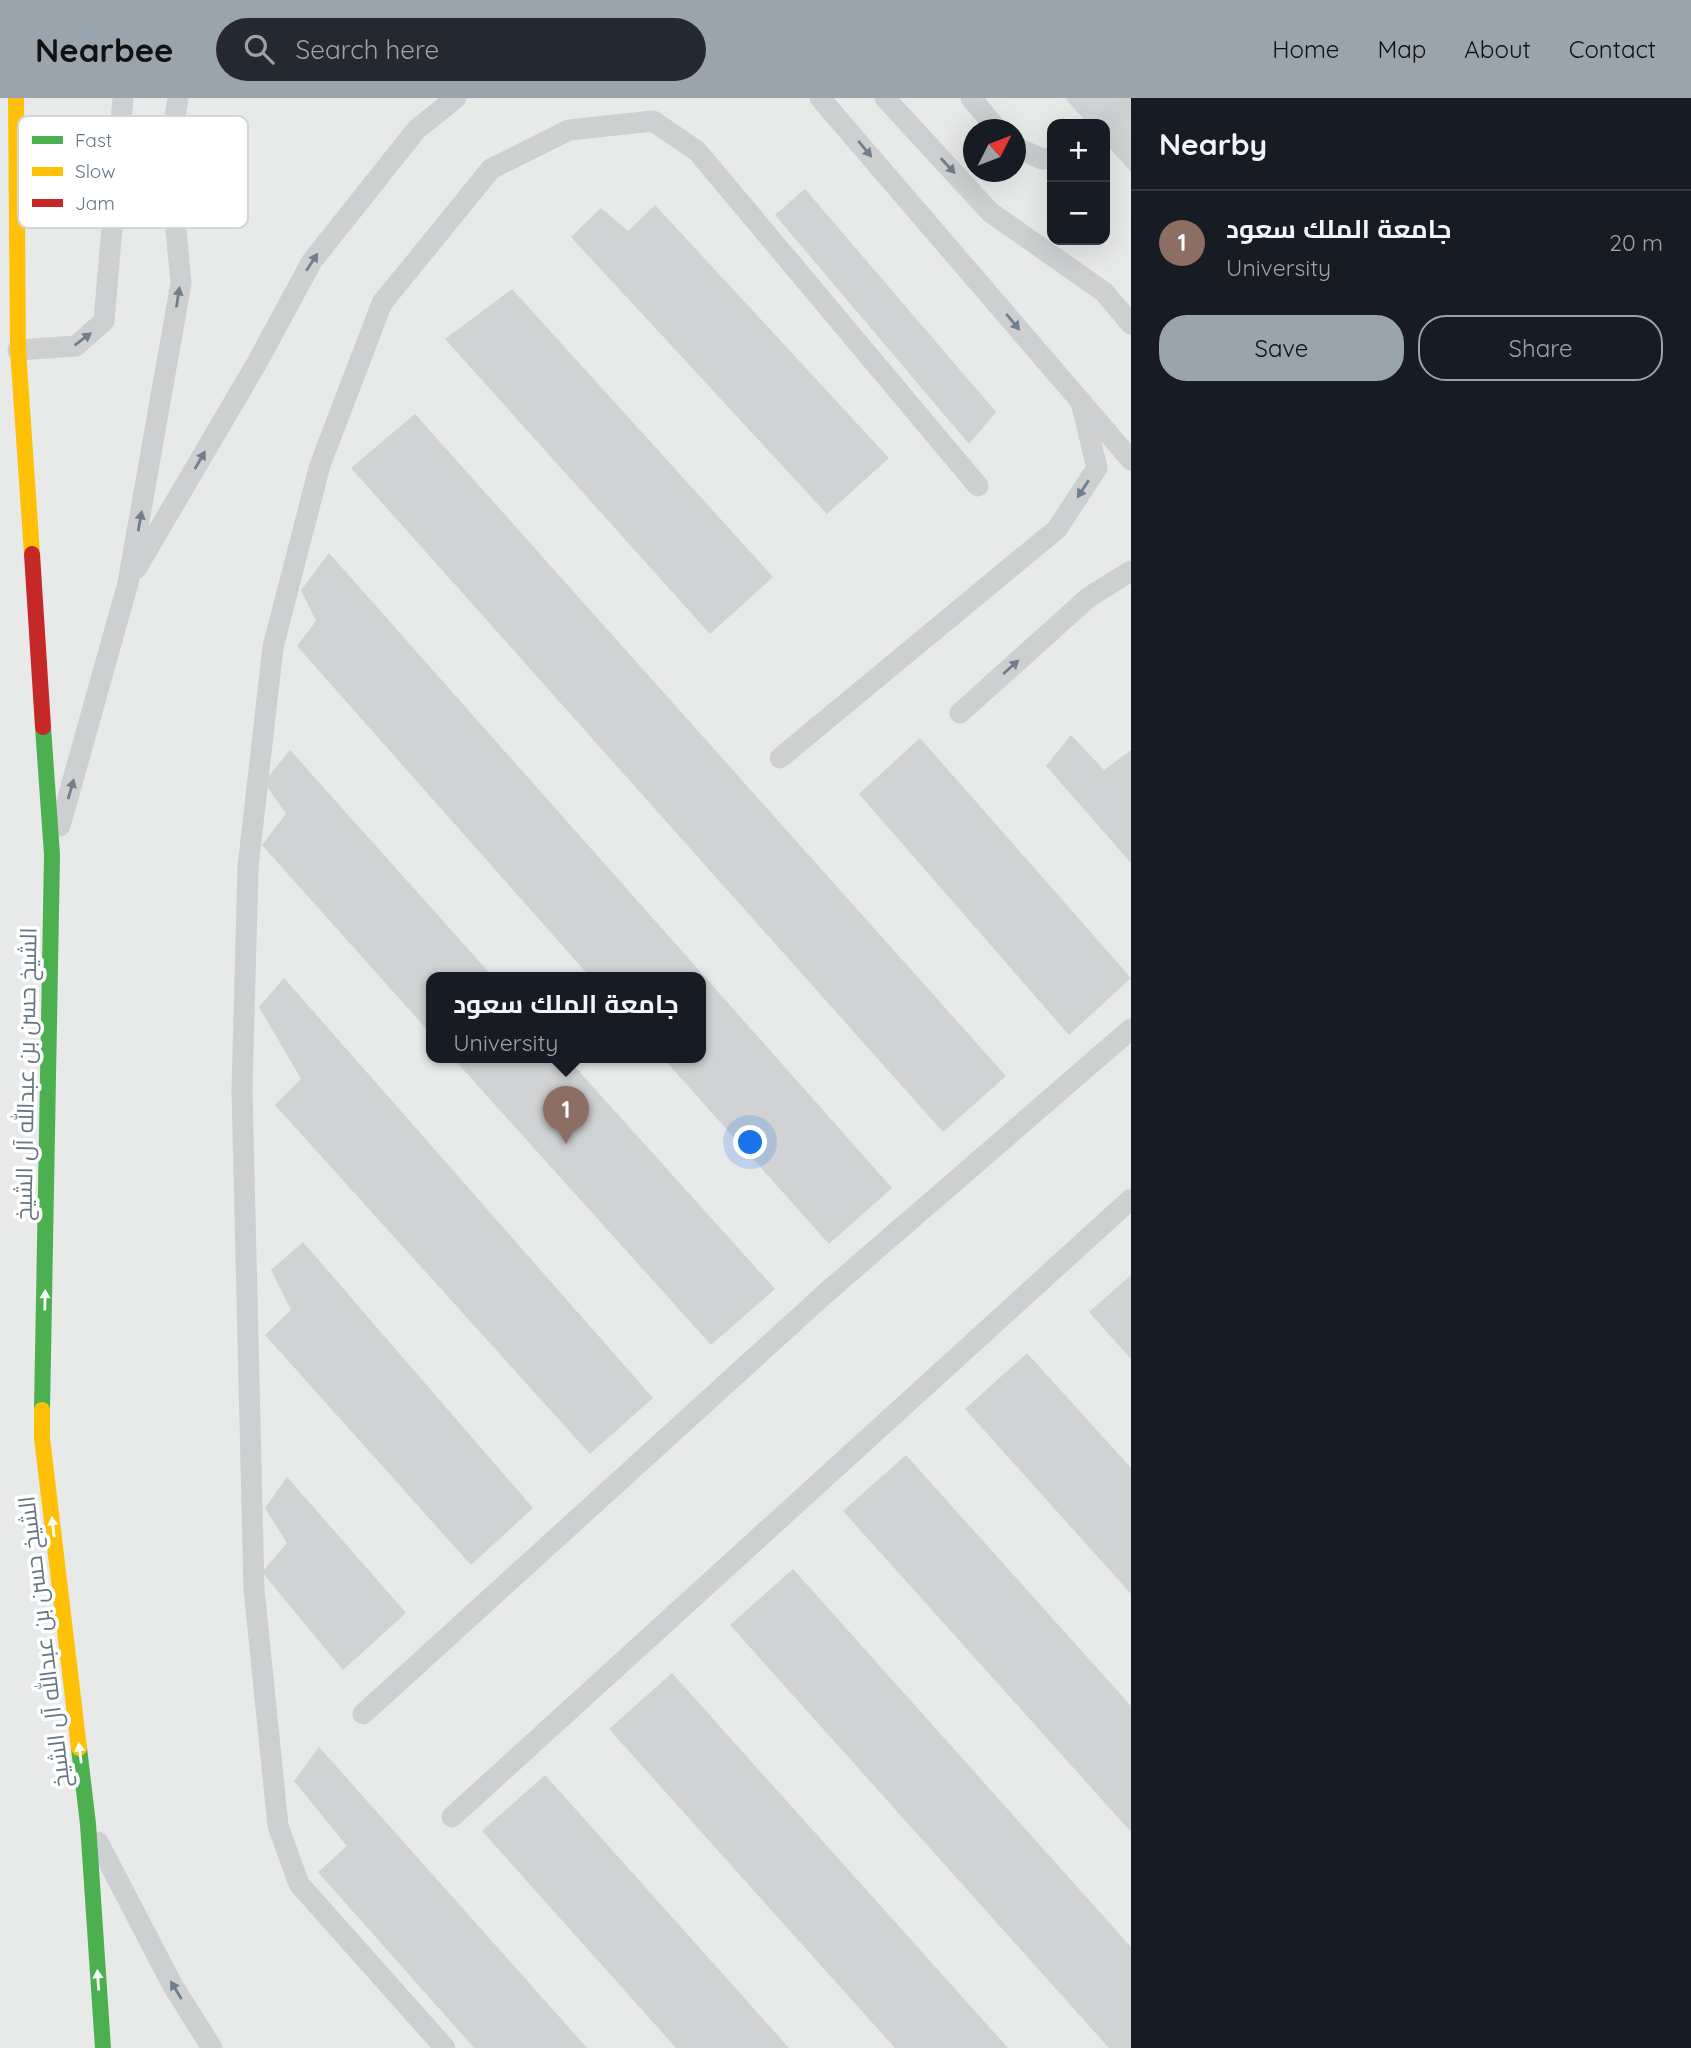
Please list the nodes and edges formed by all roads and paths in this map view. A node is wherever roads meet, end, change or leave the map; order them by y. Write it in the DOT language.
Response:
graph roads {
  1 [pos="16,98"];
  2 [pos="124,98"];
  3 [pos="178,98"];
  4 [pos="456,98"];
  5 [pos="808,98"];
  6 [pos="885,98"];
  7 [pos="971,98"];
  8 [pos="1131,101"];
  9 [pos="825,104"];
  10 [pos="122,116"];
  11 [pos="175,116"];
  12 [pos="989,119"];
  13 [pos="1109,119"];
  14 [pos="1026,152"];
  15 [pos="1047,158"];
  16 [pos="112,228"];
  17 [pos="176,228"];
  18 [pos="1131,324"];
  19 [pos="18,350"];
  20 [pos="1081,402"];
  21 [pos="1131,460"];
  22 [pos="978,486"];
  23 [pos="1131,571"];
  24 [pos="128,583"];
  25 [pos="960,713"];
  26 [pos="780,758"];
  27 [pos="52,855"];
  28 [pos="1131,1029"];
  29 [pos="1131,1199"];
  30 [pos="363,1714"];
  31 [pos="452,1817"];
  32 [pos="88,1824"];
  33 [pos="103,2048"];
  34 [pos="212,2048"];
  35 [pos="445,2048"];
  1 -- 19 [label="main road, الشيخ حسن بن عبدالله آل الشيخ"];
  10 -- 2 [label="lane, one-way"];
  11 -- 3 [label="lane, one-way"];
  24 -- 4 [label="lane, one-way"];
  5 -- 9 [label="lane"];
  6 -- 18 [label="lane, one-way"];
  7 -- 12 [label="lane"];
  8 -- 13 [label="lane"];
  9 -- 20 [label="lane, one-way"];
  14 -- 15 [label="lane"];
  19 -- 16 [label="lane, one-way"];
  24 -- 17 [label="lane, one-way"];
  19 -- 27 [label="main road, الشيخ حسن بن عبدالله آل الشيخ"];
  20 -- 21 [label="lane"];
  20 -- 26 [label="lane, one-way"];
  22 -- 35 [label="lane"];
  25 -- 23 [label="lane, one-way"];
  27 -- 24 [label="lane, one-way"];
  32 -- 27 [label="main road, الشيخ حسن بن عبدالله آل الشيخ, one-way"];
  28 -- 30 [label="lane"];
  29 -- 31 [label="lane"];
  33 -- 32 [label="main road, الشيخ حسن بن عبدالله آل الشيخ, one-way"];
  34 -- 32 [label="lane, one-way"];
}
